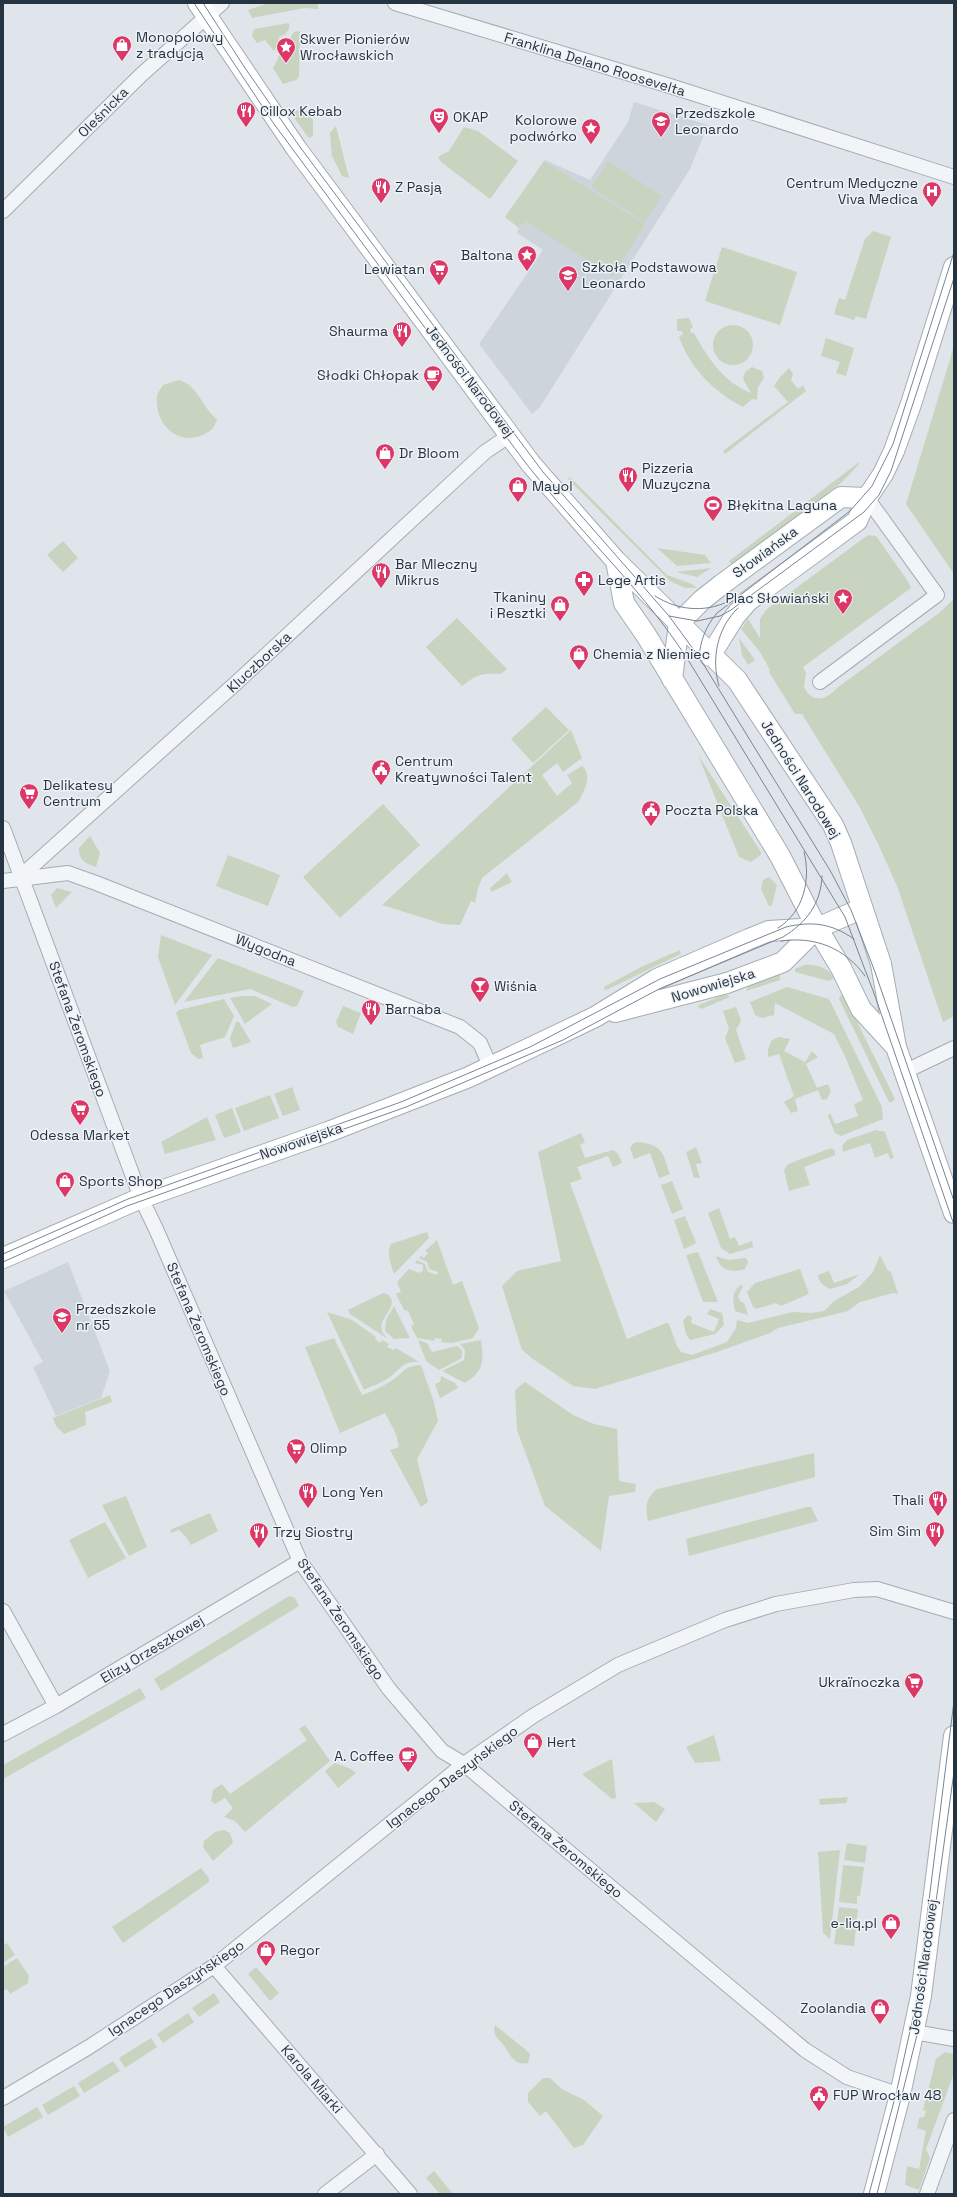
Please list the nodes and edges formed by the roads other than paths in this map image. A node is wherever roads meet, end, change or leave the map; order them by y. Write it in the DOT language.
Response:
graph roads {
  1 [pos="222,3"];
  2 [pos="396,3"];
  3 [pos="202,10"];
  4 [pos="954,177"];
  5 [pos="3,211"];
  6 [pos="954,266"];
  7 [pos="510,435"];
  8 [pos="867,498"];
  9 [pos="616,562"];
  10 [pos="679,623"];
  11 [pos="710,656"];
  12 [pos="672,679"];
  13 [pos="820,682"];
  14 [pos="3,828"];
  15 [pos="20,878"];
  16 [pos="3,881"];
  17 [pos="862,909"];
  18 [pos="817,928"];
  19 [pos="595,1017"];
  20 [pos="896,1047"];
  21 [pos="954,1048"];
  22 [pos="491,1068"];
  23 [pos="904,1072"];
  24 [pos="140,1198"];
  25 [pos="954,1213"];
  26 [pos="3,1258"];
  27 [pos="300,1561"];
  28 [pos="3,1611"];
  29 [pos="954,1612"];
  30 [pos="56,1706"];
  31 [pos="3,1734"];
  32 [pos="954,1736"];
  33 [pos="464,1764"];
  34 [pos="214,1966"];
  35 [pos="914,2032"];
  36 [pos="954,2039"];
  37 [pos="900,2095"];
  38 [pos="3,2098"];
  39 [pos="954,2120"];
  40 [pos="377,2154"];
  41 [pos="326,2194"];
  42 [pos="410,2194"];
  43 [pos="874,2194"];
  44 [pos="928,2194"];
  1 -- 3 [label="street, Oleśnicka"];
  2 -- 4 [label="street, Franklina Delano Roosevelta"];
  3 -- 5 [label="street, Oleśnicka"];
  3 -- 7 [label="street, Jedności Narodowej"];
  6 -- 8 [label="street, Słowiańska"];
  7 -- 9 [label="street, Jedności Narodowej"];
  7 -- 15 [label="street, Kluczborska"];
  8 -- 10 [label="street, Słowiańska"];
  8 -- 11 [label="street, Słowiańska"];
  8 -- 13 [label="street"];
  9 -- 10 [label="street, Jedności Narodowej"];
  9 -- 12 [label="street, Jedności Narodowej"];
  10 -- 11 [label="street, Jedności Narodowej"];
  10 -- 12 [label="street"];
  11 -- 17 [label="street, Jedności Narodowej"];
  12 -- 18 [label="street, Jedności Narodowej"];
  14 -- 15 [label="street, Stefana Żeromskiego"];
  15 -- 16 [label="street"];
  15 -- 22 [label="street, Wygodna"];
  15 -- 24 [label="street, Stefana Żeromskiego"];
  17 -- 18 [label="street, Nowowiejska"];
  17 -- 20 [label="street, Jedności Narodowej"];
  18 -- 19 [label="street, Nowowiejska"];
  18 -- 19 [label="street, Nowowiejska"];
  18 -- 20 [label="street, Jedności Narodowej"];
  19 -- 22 [label="street, Nowowiejska"];
  20 -- 23 [label="street, Jedności Narodowej"];
  21 -- 23 [label="street"];
  22 -- 24 [label="street, Nowowiejska"];
  23 -- 25 [label="street, Jedności Narodowej"];
  24 -- 26 [label="street, Nowowiejska"];
  24 -- 27 [label="street, Stefana Żeromskiego"];
  27 -- 30 [label="street, Elizy Orzeszkowej"];
  27 -- 33 [label="street, Stefana Żeromskiego"];
  28 -- 30 [label="street"];
  29 -- 33 [label="street, Ignacego Daszyńskiego"];
  30 -- 31 [label="street, Elizy Orzeszkowej"];
  32 -- 35 [label="street, Jedności Narodowej"];
  33 -- 34 [label="street, Ignacego Daszyńskiego"];
  33 -- 37 [label="street, Stefana Żeromskiego"];
  34 -- 38 [label="street, Ignacego Daszyńskiego"];
  34 -- 40 [label="street, Karola Miarki"];
  35 -- 36 [label="street"];
  35 -- 37 [label="street, Jedności Narodowej"];
  37 -- 43 [label="street, Jedności Narodowej"];
  39 -- 44 [label="street"];
  40 -- 41 [label="street"];
  40 -- 42 [label="street, Karola Miarki"];
}
